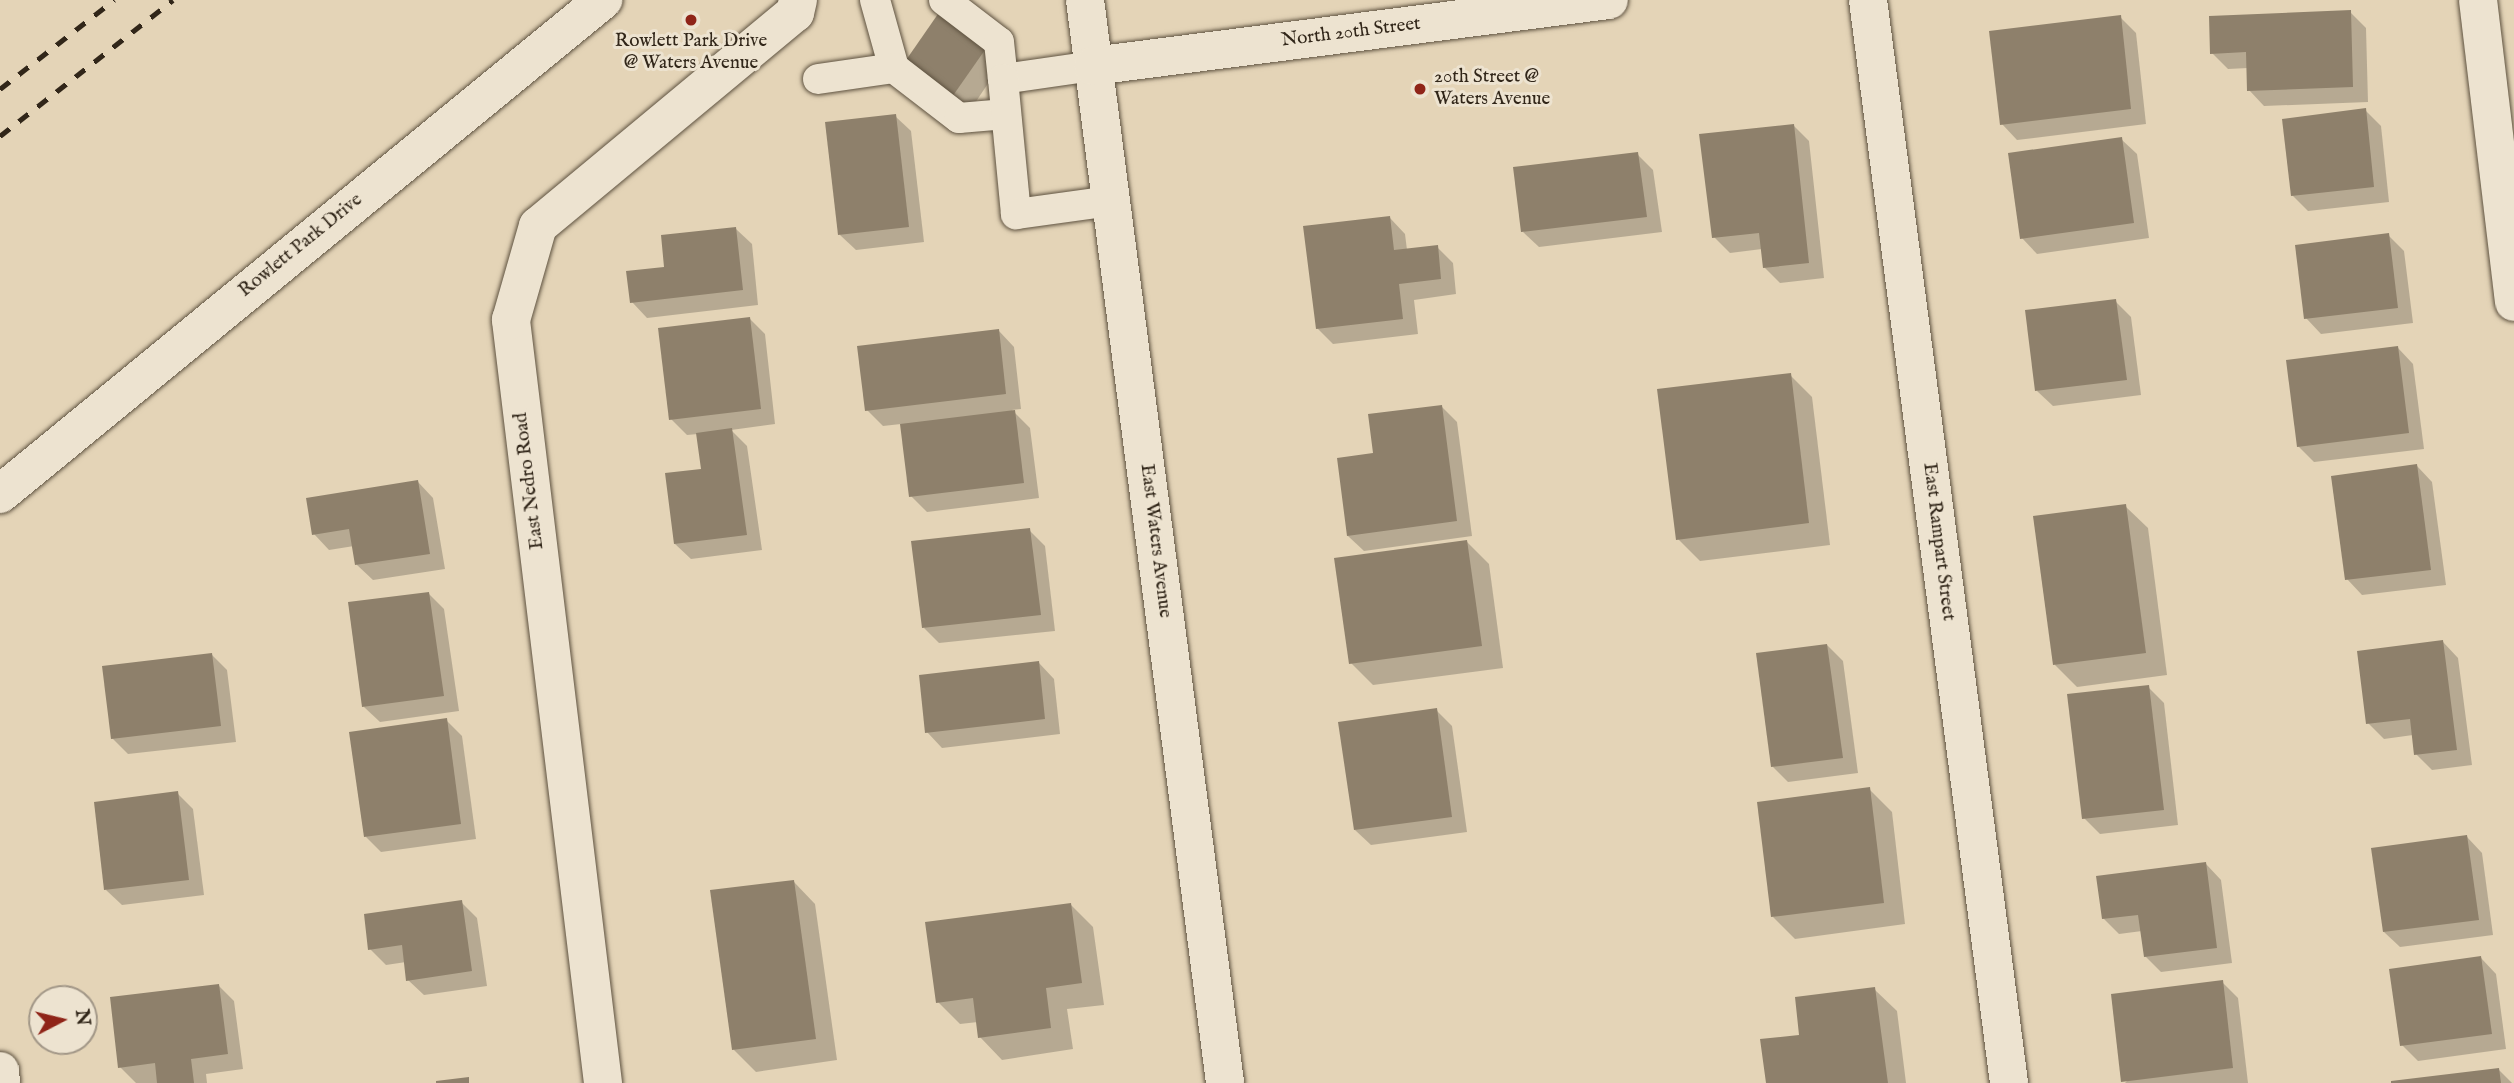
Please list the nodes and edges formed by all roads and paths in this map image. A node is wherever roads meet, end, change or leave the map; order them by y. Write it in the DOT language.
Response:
graph roads {
  1 [pos="603,0"];
  2 [pos="798,0"];
  3 [pos="875,0"];
  4 [pos="944,0"];
  5 [pos="1085,0"];
  6 [pos="1609,0"];
  7 [pos="1868,0"];
  8 [pos="2478,0"];
  9 [pos="1093,66"];
  10 [pos="894,68"];
  11 [pos="818,79"];
  12 [pos="1003,79"];
  13 [pos="1006,114"];
  14 [pos="1111,201"];
  15 [pos="2514,302"];
  16 [pos="0,494"];
  17 [pos="0,1071"];
  18 [pos="1,1083"];
  19 [pos="603,1083"];
  20 [pos="1225,1083"];
  21 [pos="2009,1083"];
  1 -- 16 [label="street, Rowlett Park Drive"];
  2 -- 19 [label="street, East Nedro Road"];
  3 -- 10 [label="lane"];
  4 -- 12 [label="lane"];
  5 -- 9 [label="street, East Waters Avenue"];
  6 -- 9 [label="street, North 20th Street"];
  7 -- 21 [label="street, East Rampart Street"];
  8 -- 15 [label="street"];
  9 -- 12 [label="lane"];
  9 -- 14 [label="street, East Waters Avenue"];
  10 -- 11 [label="lane"];
  10 -- 13 [label="lane"];
  12 -- 13 [label="lane"];
  13 -- 14 [label="lane"];
  14 -- 20 [label="street, East Waters Avenue"];
  17 -- 18 [label="street"];
}
